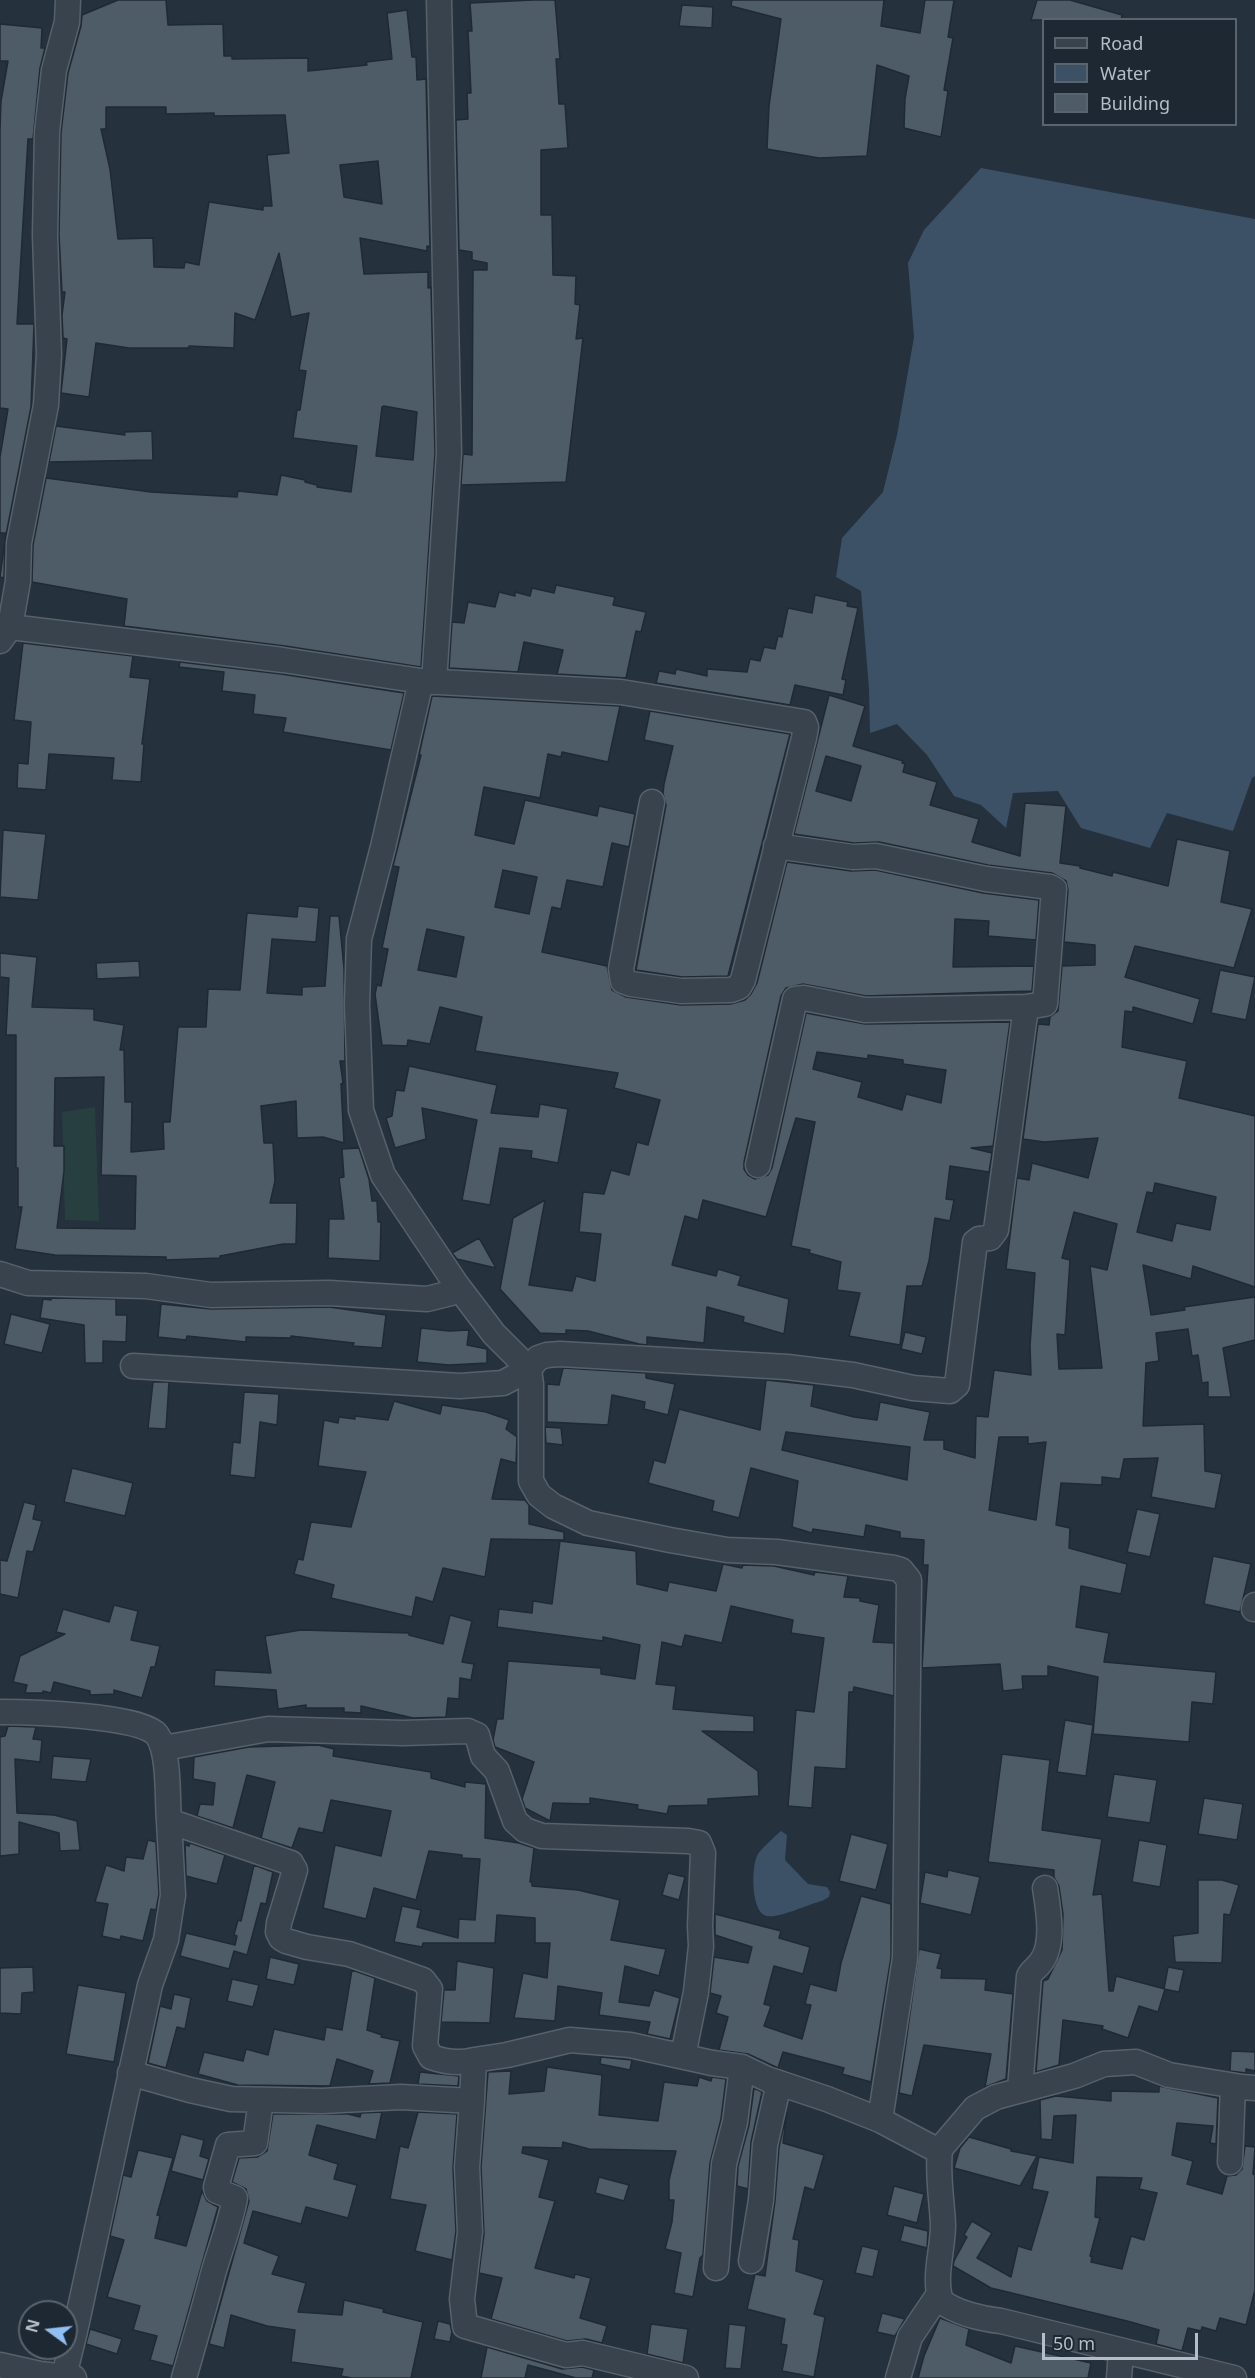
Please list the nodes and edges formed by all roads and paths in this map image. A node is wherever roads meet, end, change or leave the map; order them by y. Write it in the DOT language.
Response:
graph roads {
  1 [pos="68,0"];
  2 [pos="438,0"];
  3 [pos="9,542"];
  4 [pos="5,634"];
  5 [pos="428,681"];
  6 [pos="652,802"];
  7 [pos="776,846"];
  8 [pos="1026,1007"];
  9 [pos="758,1165"];
  10 [pos="0,1274"];
  11 [pos="456,1284"];
  12 [pos="133,1366"];
  13 [pos="529,1369"];
  14 [pos="0,1712"];
  15 [pos="164,1748"];
  16 [pos="169,1821"];
  17 [pos="1045,1888"];
  18 [pos="683,2056"];
  19 [pos="474,2060"];
  20 [pos="742,2067"];
  21 [pos="130,2073"];
  22 [pos="779,2083"];
  23 [pos="1244,2087"];
  24 [pos="1020,2089"];
  25 [pos="261,2100"];
  26 [pos="472,2101"];
  27 [pos="880,2120"];
  28 [pos="940,2149"];
  29 [pos="1230,2162"];
  30 [pos="751,2261"];
  31 [pos="716,2268"];
  32 [pos="939,2294"];
  33 [pos="1121,2352"];
  34 [pos="0,2365"];
  35 [pos="69,2377"];
  36 [pos="184,2378"];
  37 [pos="686,2378"];
  38 [pos="898,2378"];
  39 [pos="1119,2378"];
  40 [pos="1234,2378"];
  1 -- 3 [label="street"];
  2 -- 5 [label="street"];
  3 -- 4 [label="street"];
  4 -- 5 [label="street"];
  5 -- 7 [label="street"];
  5 -- 11 [label="street"];
  6 -- 7 [label="street"];
  7 -- 8 [label="street"];
  8 -- 9 [label="street"];
  8 -- 13 [label="street"];
  10 -- 11 [label="street"];
  11 -- 13 [label="street"];
  12 -- 13 [label="street"];
  13 -- 27 [label="street"];
  14 -- 15 [label="street"];
  15 -- 16 [label="street"];
  15 -- 18 [label="street"];
  16 -- 19 [label="street"];
  16 -- 21 [label="street"];
  17 -- 24 [label="street"];
  18 -- 19 [label="street"];
  18 -- 20 [label="street"];
  19 -- 26 [label="street"];
  20 -- 22 [label="street"];
  20 -- 31 [label="street"];
  21 -- 25 [label="street"];
  21 -- 35 [label="street"];
  22 -- 27 [label="street"];
  22 -- 30 [label="street"];
  23 -- 24 [label="street"];
  23 -- 29 [label="street"];
  24 -- 28 [label="street"];
  25 -- 26 [label="street"];
  25 -- 36 [label="street"];
  26 -- 37 [label="street"];
  27 -- 28 [label="street"];
  28 -- 32 [label="street"];
  32 -- 33 [label="street"];
  32 -- 38 [label="street"];
  33 -- 39 [label="street"];
  33 -- 40 [label="street"];
  34 -- 35 [label="street"];
}
